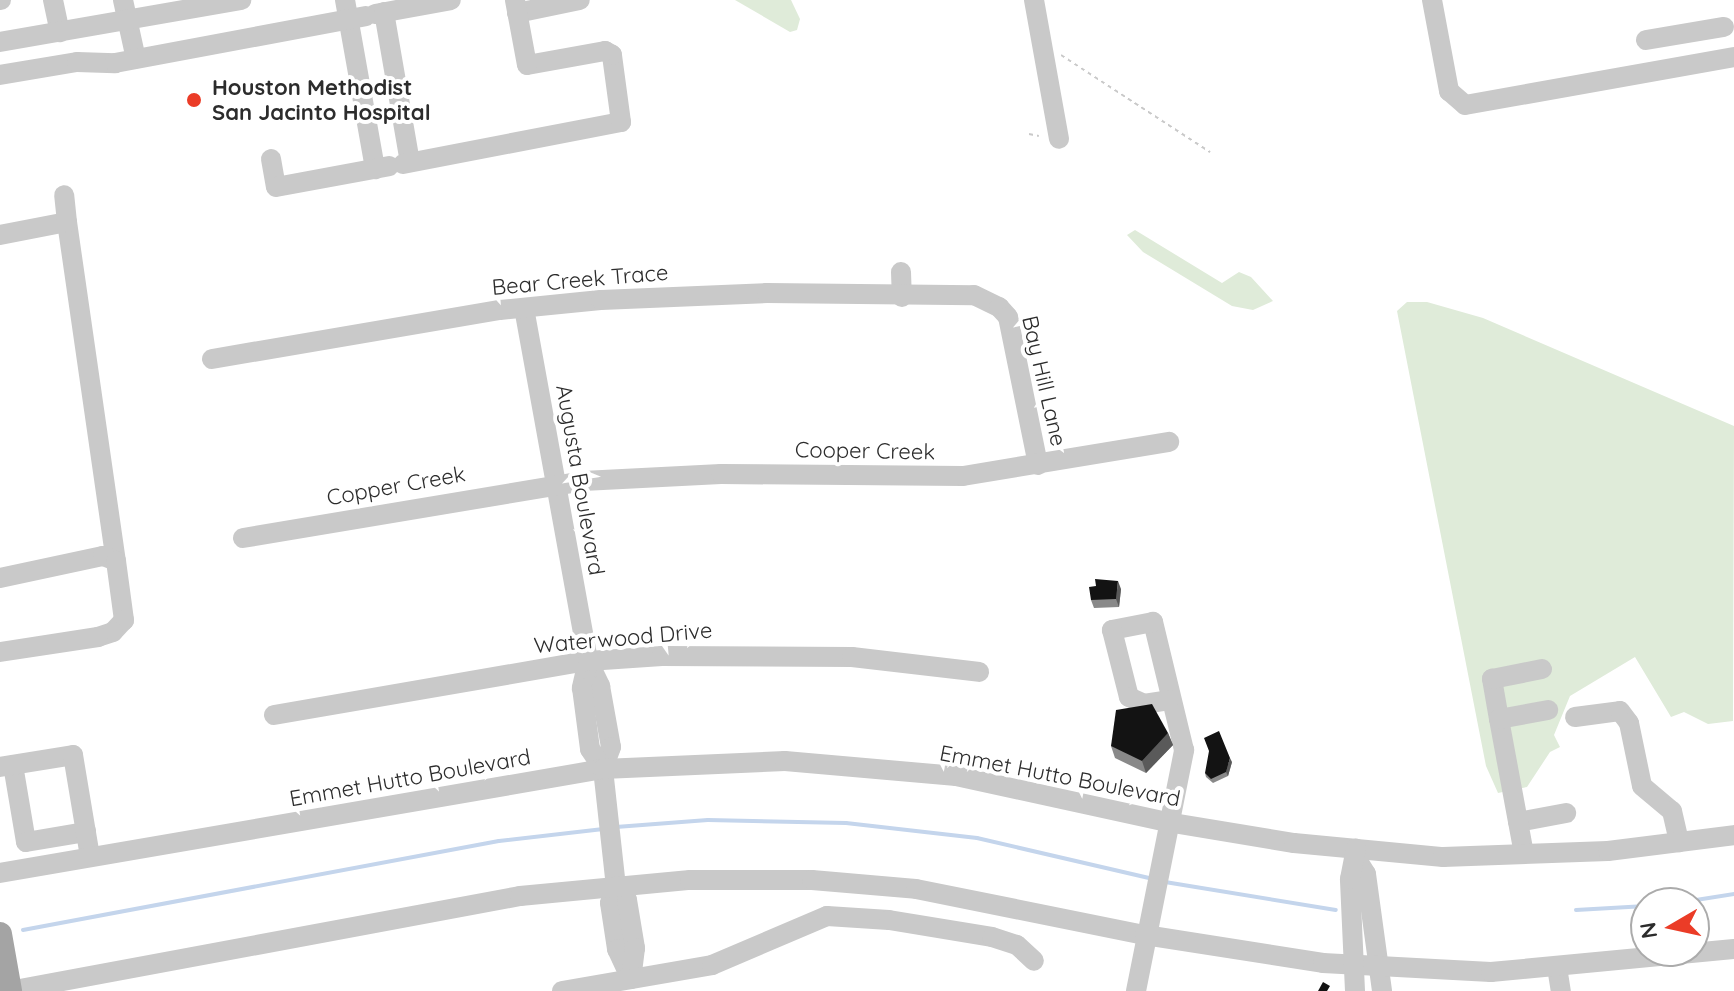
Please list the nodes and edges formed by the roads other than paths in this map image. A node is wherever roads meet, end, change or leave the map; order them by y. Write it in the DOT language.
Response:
graph roads {
  1 [pos="53,0"];
  2 [pos="241,0"];
  3 [pos="451,0"];
  4 [pos="580,0"];
  5 [pos="1034,0"];
  6 [pos="1432,0"];
  7 [pos="516,6"];
  8 [pos="125,10"];
  9 [pos="364,12"];
  10 [pos="1724,27"];
  11 [pos="60,32"];
  12 [pos="1696,32"];
  13 [pos="1646,40"];
  14 [pos="0,42"];
  15 [pos="1734,57"];
  16 [pos="136,59"];
  17 [pos="1702,63"];
  18 [pos="0,75"];
  19 [pos="1059,139"];
  20 [pos="271,159"];
  21 [pos="395,165"];
  22 [pos="64,195"];
  23 [pos="67,222"];
  24 [pos="0,235"];
  25 [pos="901,272"];
  26 [pos="957,296"];
  27 [pos="902,297"];
  28 [pos="524,308"];
  29 [pos="212,359"];
  30 [pos="1169,442"];
  31 [pos="1038,465"];
  32 [pos="557,485"];
  33 [pos="243,538"];
  34 [pos="116,561"];
  35 [pos="0,578"];
  36 [pos="0,652"];
  37 [pos="588,661"];
  38 [pos="1542,669"];
  39 [pos="979,672"];
  40 [pos="1169,700"];
  41 [pos="1548,710"];
  42 [pos="274,715"];
  43 [pos="1575,717"];
  44 [pos="1499,719"];
  45 [pos="7,766"];
  46 [pos="603,769"];
  47 [pos="1566,813"];
  48 [pos="1167,822"];
  49 [pos="1518,822"];
  50 [pos="86,832"];
  51 [pos="1734,835"];
  52 [pos="1679,842"];
  53 [pos="1356,853"];
  54 [pos="1524,854"];
  55 [pos="90,857"];
  56 [pos="0,873"];
  57 [pos="616,886"];
  58 [pos="0,934"];
  59 [pos="1145,935"];
  60 [pos="1734,949"];
  61 [pos="1034,961"];
  62 [pos="1352,964"];
  63 [pos="1379,966"];
  64 [pos="1557,967"];
  65 [pos="631,979"];
  66 [pos="114,981"];
  67 [pos="10,991"];
  68 [pos="562,991"];
  69 [pos="1136,991"];
  70 [pos="1355,991"];
  71 [pos="1382,991"];
  72 [pos="1561,991"];
  1 -- 11 [label="street"];
  2 -- 8 [label="street"];
  3 -- 9 [label="street"];
  4 -- 7 [label="street"];
  5 -- 19 [label="street"];
  6 -- 17 [label="street"];
  7 -- 21 [label="street"];
  8 -- 11 [label="street"];
  8 -- 16 [label="street"];
  9 -- 16 [label="street"];
  9 -- 21 [label="street"];
  9 -- 21 [label="street"];
  10 -- 12 [label="street"];
  11 -- 14 [label="street"];
  12 -- 13 [label="street"];
  12 -- 17 [label="street"];
  15 -- 17 [label="street"];
  16 -- 18 [label="street"];
  20 -- 21 [label="street"];
  22 -- 23 [label="street"];
  23 -- 24 [label="street"];
  23 -- 34 [label="street"];
  25 -- 27 [label="street"];
  26 -- 27 [label="street, Bear Creek Trace"];
  26 -- 31 [label="street, Bay Hill Lane"];
  27 -- 28 [label="street, Bear Creek Trace"];
  28 -- 29 [label="street, Bear Creek Trace"];
  28 -- 32 [label="street, Augusta Boulevard"];
  30 -- 31 [label="street, Cooper Creek"];
  31 -- 32 [label="street, Cooper Creek"];
  32 -- 33 [label="street, Copper Creek"];
  32 -- 37 [label="street, Augusta Boulevard"];
  34 -- 35 [label="street"];
  34 -- 36 [label="street"];
  37 -- 39 [label="street, Waterwood Drive"];
  37 -- 42 [label="street, Waterwood Drive"];
  37 -- 46 [label="street, Augusta Boulevard"];
  38 -- 44 [label="street"];
  40 -- 48 [label="street"];
  41 -- 44 [label="street"];
  43 -- 52 [label="street"];
  44 -- 49 [label="street"];
  45 -- 50 [label="street"];
  45 -- 50 [label="street"];
  46 -- 48 [label="street, Emmet Hutto Boulevard"];
  46 -- 55 [label="street, Emmet Hutto Boulevard"];
  46 -- 57 [label="street, Augusta Boulevard"];
  47 -- 49 [label="street"];
  48 -- 53 [label="street, Emmet Hutto Boulevard"];
  48 -- 59 [label="street"];
  49 -- 54 [label="street"];
  50 -- 55 [label="street"];
  51 -- 52 [label="street, Emmet Hutto Boulevard"];
  52 -- 54 [label="street, Emmet Hutto Boulevard"];
  53 -- 54 [label="street, Emmet Hutto Boulevard"];
  53 -- 62 [label="street"];
  53 -- 63 [label="street"];
  55 -- 56 [label="street, Emmet Hutto Boulevard"];
  57 -- 59 [label="street"];
  57 -- 65 [label="street, Augusta Boulevard"];
  57 -- 66 [label="street"];
  58 -- 67 [label="main road"];
  59 -- 62 [label="street"];
  59 -- 69 [label="street"];
  60 -- 64 [label="street"];
  61 -- 65 [label="street"];
  62 -- 63 [label="street"];
  62 -- 70 [label="street"];
  63 -- 64 [label="street"];
  63 -- 71 [label="street"];
  64 -- 72 [label="street"];
  65 -- 68 [label="street"];
  66 -- 67 [label="street"];
}
